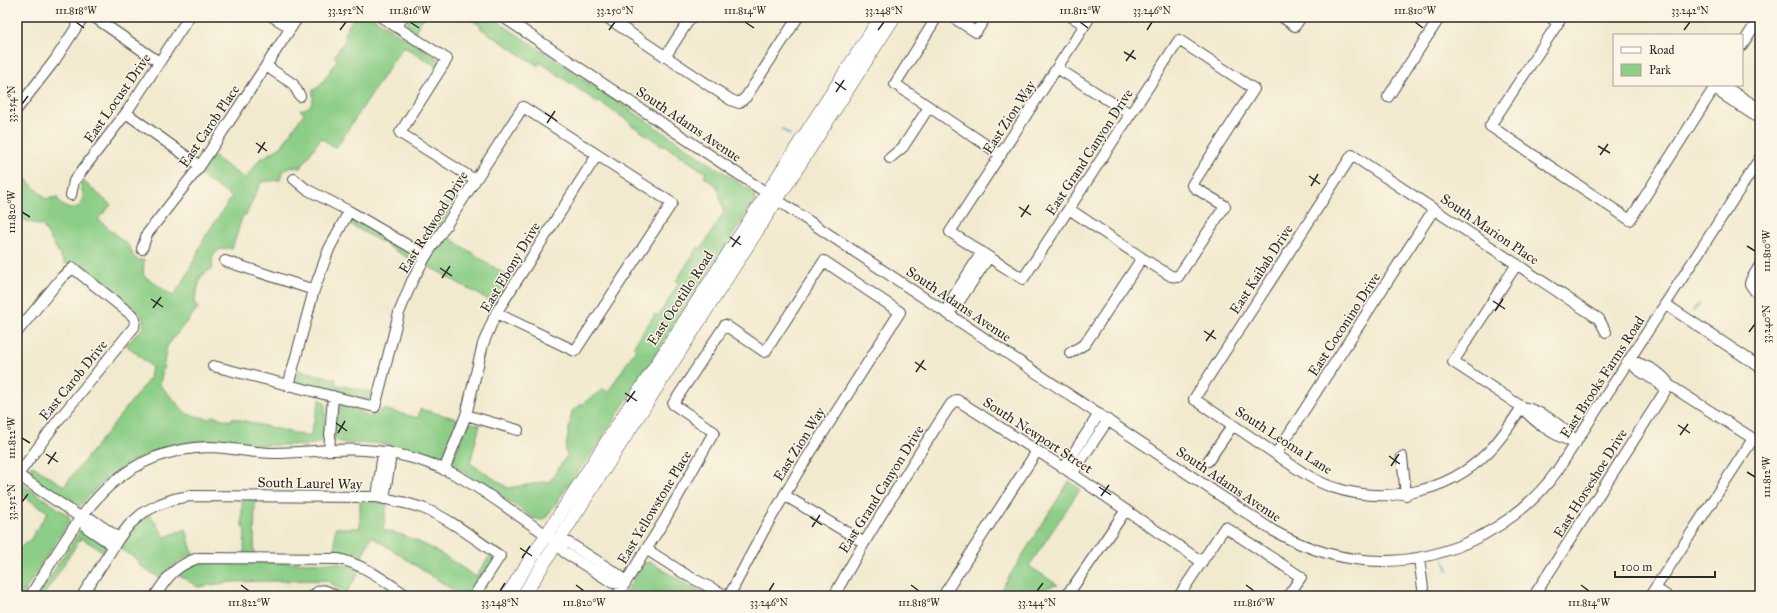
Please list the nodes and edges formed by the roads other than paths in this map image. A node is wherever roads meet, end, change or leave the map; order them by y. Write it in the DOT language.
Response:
graph roads {
  1 [pos="83,17"];
  2 [pos="94,17"];
  3 [pos="189,17"];
  4 [pos="273,17"];
  5 [pos="298,17"];
  6 [pos="381,17"];
  7 [pos="403,17"];
  8 [pos="503,17"];
  9 [pos="606,17"];
  10 [pos="691,17"];
  11 [pos="798,17"];
  12 [pos="881,17"];
  13 [pos="894,17"];
  14 [pos="937,17"];
  15 [pos="952,17"];
  16 [pos="986,17"];
  17 [pos="1072,17"];
  18 [pos="1282,17"];
  19 [pos="1440,17"];
  20 [pos="1760,17"];
  21 [pos="1557,19"];
  22 [pos="1087,21"];
  23 [pos="1298,21"];
  24 [pos="397,27"];
  25 [pos="291,28"];
  26 [pos="1743,42"];
  27 [pos="665,57"];
  28 [pos="159,62"];
  29 [pos="266,66"];
  30 [pos="1057,68"];
  31 [pos="1715,86"];
  32 [pos="1717,86"];
  33 [pos="300,96"];
  34 [pos="1388,97"];
  35 [pos="19,102"];
  36 [pos="1747,106"];
  37 [pos="929,107"];
  38 [pos="1760,109"];
  39 [pos="126,113"];
  40 [pos="1130,114"];
  41 [pos="1760,119"];
  42 [pos="597,155"];
  43 [pos="1001,155"];
  44 [pos="1352,155"];
  45 [pos="890,158"];
  46 [pos="1760,158"];
  47 [pos="200,166"];
  48 [pos="294,179"];
  49 [pos="475,180"];
  50 [pos="71,195"];
  51 [pos="771,196"];
  52 [pos="1069,209"];
  53 [pos="1434,209"];
  54 [pos="349,211"];
  55 [pos="142,249"];
  56 [pos="986,255"];
  57 [pos="426,256"];
  58 [pos="1142,258"];
  59 [pos="225,261"];
  60 [pos="1517,264"];
  61 [pos="1760,265"];
  62 [pos="314,290"];
  63 [pos="1760,295"];
  64 [pos="1665,304"];
  65 [pos="496,312"];
  66 [pos="946,313"];
  67 [pos="17,332"];
  68 [pos="1606,332"];
  69 [pos="1070,353"];
  70 [pos="1629,360"];
  71 [pos="213,366"];
  72 [pos="1760,367"];
  73 [pos="1669,385"];
  74 [pos="288,386"];
  75 [pos="333,396"];
  76 [pos="1194,399"];
  77 [pos="957,400"];
  78 [pos="1522,407"];
  79 [pos="1099,414"];
  80 [pos="466,415"];
  81 [pos="1108,420"];
  82 [pos="1233,424"];
  83 [pos="518,430"];
  84 [pos="714,432"];
  85 [pos="1757,441"];
  86 [pos="1576,443"];
  87 [pos="329,450"];
  88 [pos="1037,451"];
  89 [pos="388,452"];
  90 [pos="1276,454"];
  91 [pos="1402,457"];
  92 [pos="1208,461"];
  93 [pos="444,470"];
  94 [pos="1068,471"];
  95 [pos="17,476"];
  96 [pos="1406,494"];
  97 [pos="784,495"];
  98 [pos="381,498"];
  99 [pos="1126,510"];
  100 [pos="80,517"];
  101 [pos="552,538"];
  102 [pos="116,542"];
  103 [pos="863,542"];
  104 [pos="646,549"];
  105 [pos="1419,558"];
  106 [pos="1202,562"];
  107 [pos="625,584"];
  108 [pos="1652,592"];
  109 [pos="30,596"];
  110 [pos="82,596"];
  111 [pos="155,596"];
  112 [pos="313,596"];
  113 [pos="336,596"];
  114 [pos="408,596"];
  115 [pos="474,596"];
  116 [pos="507,596"];
  117 [pos="523,596"];
  118 [pos="617,596"];
  119 [pos="728,596"];
  120 [pos="834,596"];
  121 [pos="943,596"];
  122 [pos="1066,596"];
  123 [pos="1179,596"];
  124 [pos="1288,596"];
  125 [pos="1424,596"];
  126 [pos="1534,596"];
  127 [pos="1667,596"];
  1 -- 35 [label="street"];
  2 -- 28 [label="street"];
  3 -- 28 [label="street, East Locust Drive"];
  4 -- 25 [label="street"];
  5 -- 25 [label="street, East Carob Place"];
  6 -- 24 [label="street"];
  7 -- 24 [label="street"];
  8 -- 51 [label="street, South Adams Avenue"];
  9 -- 27 [label="street"];
  10 -- 27 [label="street"];
  11 -- 27 [label="street"];
  12 -- 51 [label="main road, East Ocotillo Road"];
  13 -- 51 [label="main road, East Ocotillo Road"];
  14 -- 37 [label="street"];
  15 -- 16 [label="street"];
  17 -- 22 [label="street"];
  18 -- 23 [label="street"];
  19 -- 34 [label="street"];
  20 -- 26 [label="street"];
  21 -- 31 [label="street"];
  22 -- 30 [label="street, East Zion Way"];
  24 -- 49 [label="street"];
  25 -- 29 [label="street, East Carob Place"];
  28 -- 39 [label="street, East Locust Drive"];
  29 -- 33 [label="street"];
  29 -- 47 [label="street, East Carob Place"];
  30 -- 40 [label="street"];
  30 -- 43 [label="street, East Zion Way"];
  32 -- 36 [label="street"];
  36 -- 38 [label="street"];
  36 -- 41 [label="street"];
  37 -- 43 [label="street"];
  37 -- 45 [label="street"];
  39 -- 47 [label="street"];
  39 -- 50 [label="street, East Locust Drive"];
  40 -- 52 [label="street, East Grand Canyon Drive"];
  40 -- 58 [label="street, East Grand Canyon Drive"];
  42 -- 49 [label="street, East Redwood Drive"];
  42 -- 65 [label="street, East Ebony Drive"];
  42 -- 65 [label="street"];
  43 -- 56 [label="street, East Zion Way"];
  44 -- 53 [label="street, South Marion Place"];
  44 -- 76 [label="street, East Kaibab Drive"];
  46 -- 64 [label="street, East Brooks Farms Road"];
  47 -- 55 [label="street, East Carob Place"];
  48 -- 54 [label="street"];
  49 -- 57 [label="street, East Redwood Drive"];
  51 -- 66 [label="street, South Adams Avenue"];
  51 -- 101 [label="main road, East Ocotillo Road"];
  52 -- 56 [label="street, East Grand Canyon Drive"];
  52 -- 58 [label="street"];
  53 -- 60 [label="street, South Marion Place"];
  53 -- 90 [label="street, East Coconino Drive"];
  54 -- 57 [label="street"];
  54 -- 62 [label="street"];
  56 -- 66 [label="street"];
  57 -- 75 [label="street, East Redwood Drive"];
  58 -- 69 [label="street"];
  59 -- 62 [label="street"];
  60 -- 68 [label="street, South Marion Place"];
  60 -- 78 [label="street"];
  61 -- 63 [label="street"];
  62 -- 74 [label="street"];
  64 -- 70 [label="street, East Brooks Farms Road"];
  64 -- 72 [label="street"];
  65 -- 80 [label="street, East Ebony Drive"];
  66 -- 79 [label="street, South Adams Avenue"];
  67 -- 95 [label="street, East Carob Drive"];
  70 -- 73 [label="street"];
  70 -- 86 [label="street, East Brooks Farms Road"];
  71 -- 74 [label="street"];
  73 -- 85 [label="street"];
  73 -- 126 [label="street, East Horseshoe Drive"];
  74 -- 75 [label="street"];
  75 -- 87 [label="street"];
  76 -- 82 [label="street, South Leoma Lane"];
  77 -- 88 [label="street, South Newport Street"];
  77 -- 103 [label="street, East Grand Canyon Drive"];
  78 -- 86 [label="street"];
  78 -- 96 [label="street, South Leoma Lane"];
  79 -- 81 [label="street, South Adams Avenue"];
  79 -- 94 [label="street"];
  80 -- 83 [label="street"];
  80 -- 93 [label="street, East Ebony Drive"];
  81 -- 94 [label="street"];
  81 -- 105 [label="street, South Adams Avenue"];
  82 -- 90 [label="street, South Leoma Lane"];
  82 -- 92 [label="street"];
  84 -- 97 [label="street, East Zion Way"];
  84 -- 104 [label="street, East Yellowstone Place"];
  85 -- 108 [label="street"];
  86 -- 105 [label="street, East Brooks Farms Road"];
  87 -- 89 [label="street"];
  87 -- 100 [label="street"];
  88 -- 94 [label="street, South Newport Street"];
  88 -- 121 [label="street"];
  89 -- 93 [label="street"];
  89 -- 98 [label="street"];
  90 -- 96 [label="street, South Leoma Lane"];
  91 -- 96 [label="street"];
  93 -- 101 [label="street"];
  94 -- 99 [label="street, South Newport Street"];
  95 -- 100 [label="street"];
  97 -- 103 [label="street"];
  97 -- 119 [label="street, East Zion Way"];
  98 -- 102 [label="street, South Laurel Way"];
  98 -- 115 [label="street, South Laurel Way"];
  99 -- 106 [label="street, South Newport Street"];
  99 -- 122 [label="street"];
  100 -- 102 [label="street"];
  100 -- 109 [label="street"];
  101 -- 107 [label="street"];
  101 -- 116 [label="main road, East Ocotillo Road"];
  101 -- 117 [label="main road, East Ocotillo Road"];
  102 -- 110 [label="street, South Laurel Way"];
  103 -- 120 [label="street, East Grand Canyon Drive"];
  104 -- 107 [label="street, East Yellowstone Place"];
  104 -- 119 [label="street"];
  105 -- 125 [label="street"];
  106 -- 123 [label="street"];
  106 -- 124 [label="street"];
  107 -- 118 [label="street, East Yellowstone Place"];
  108 -- 127 [label="street"];
  111 -- 114 [label="street"];
  112 -- 113 [label="street"];
}
